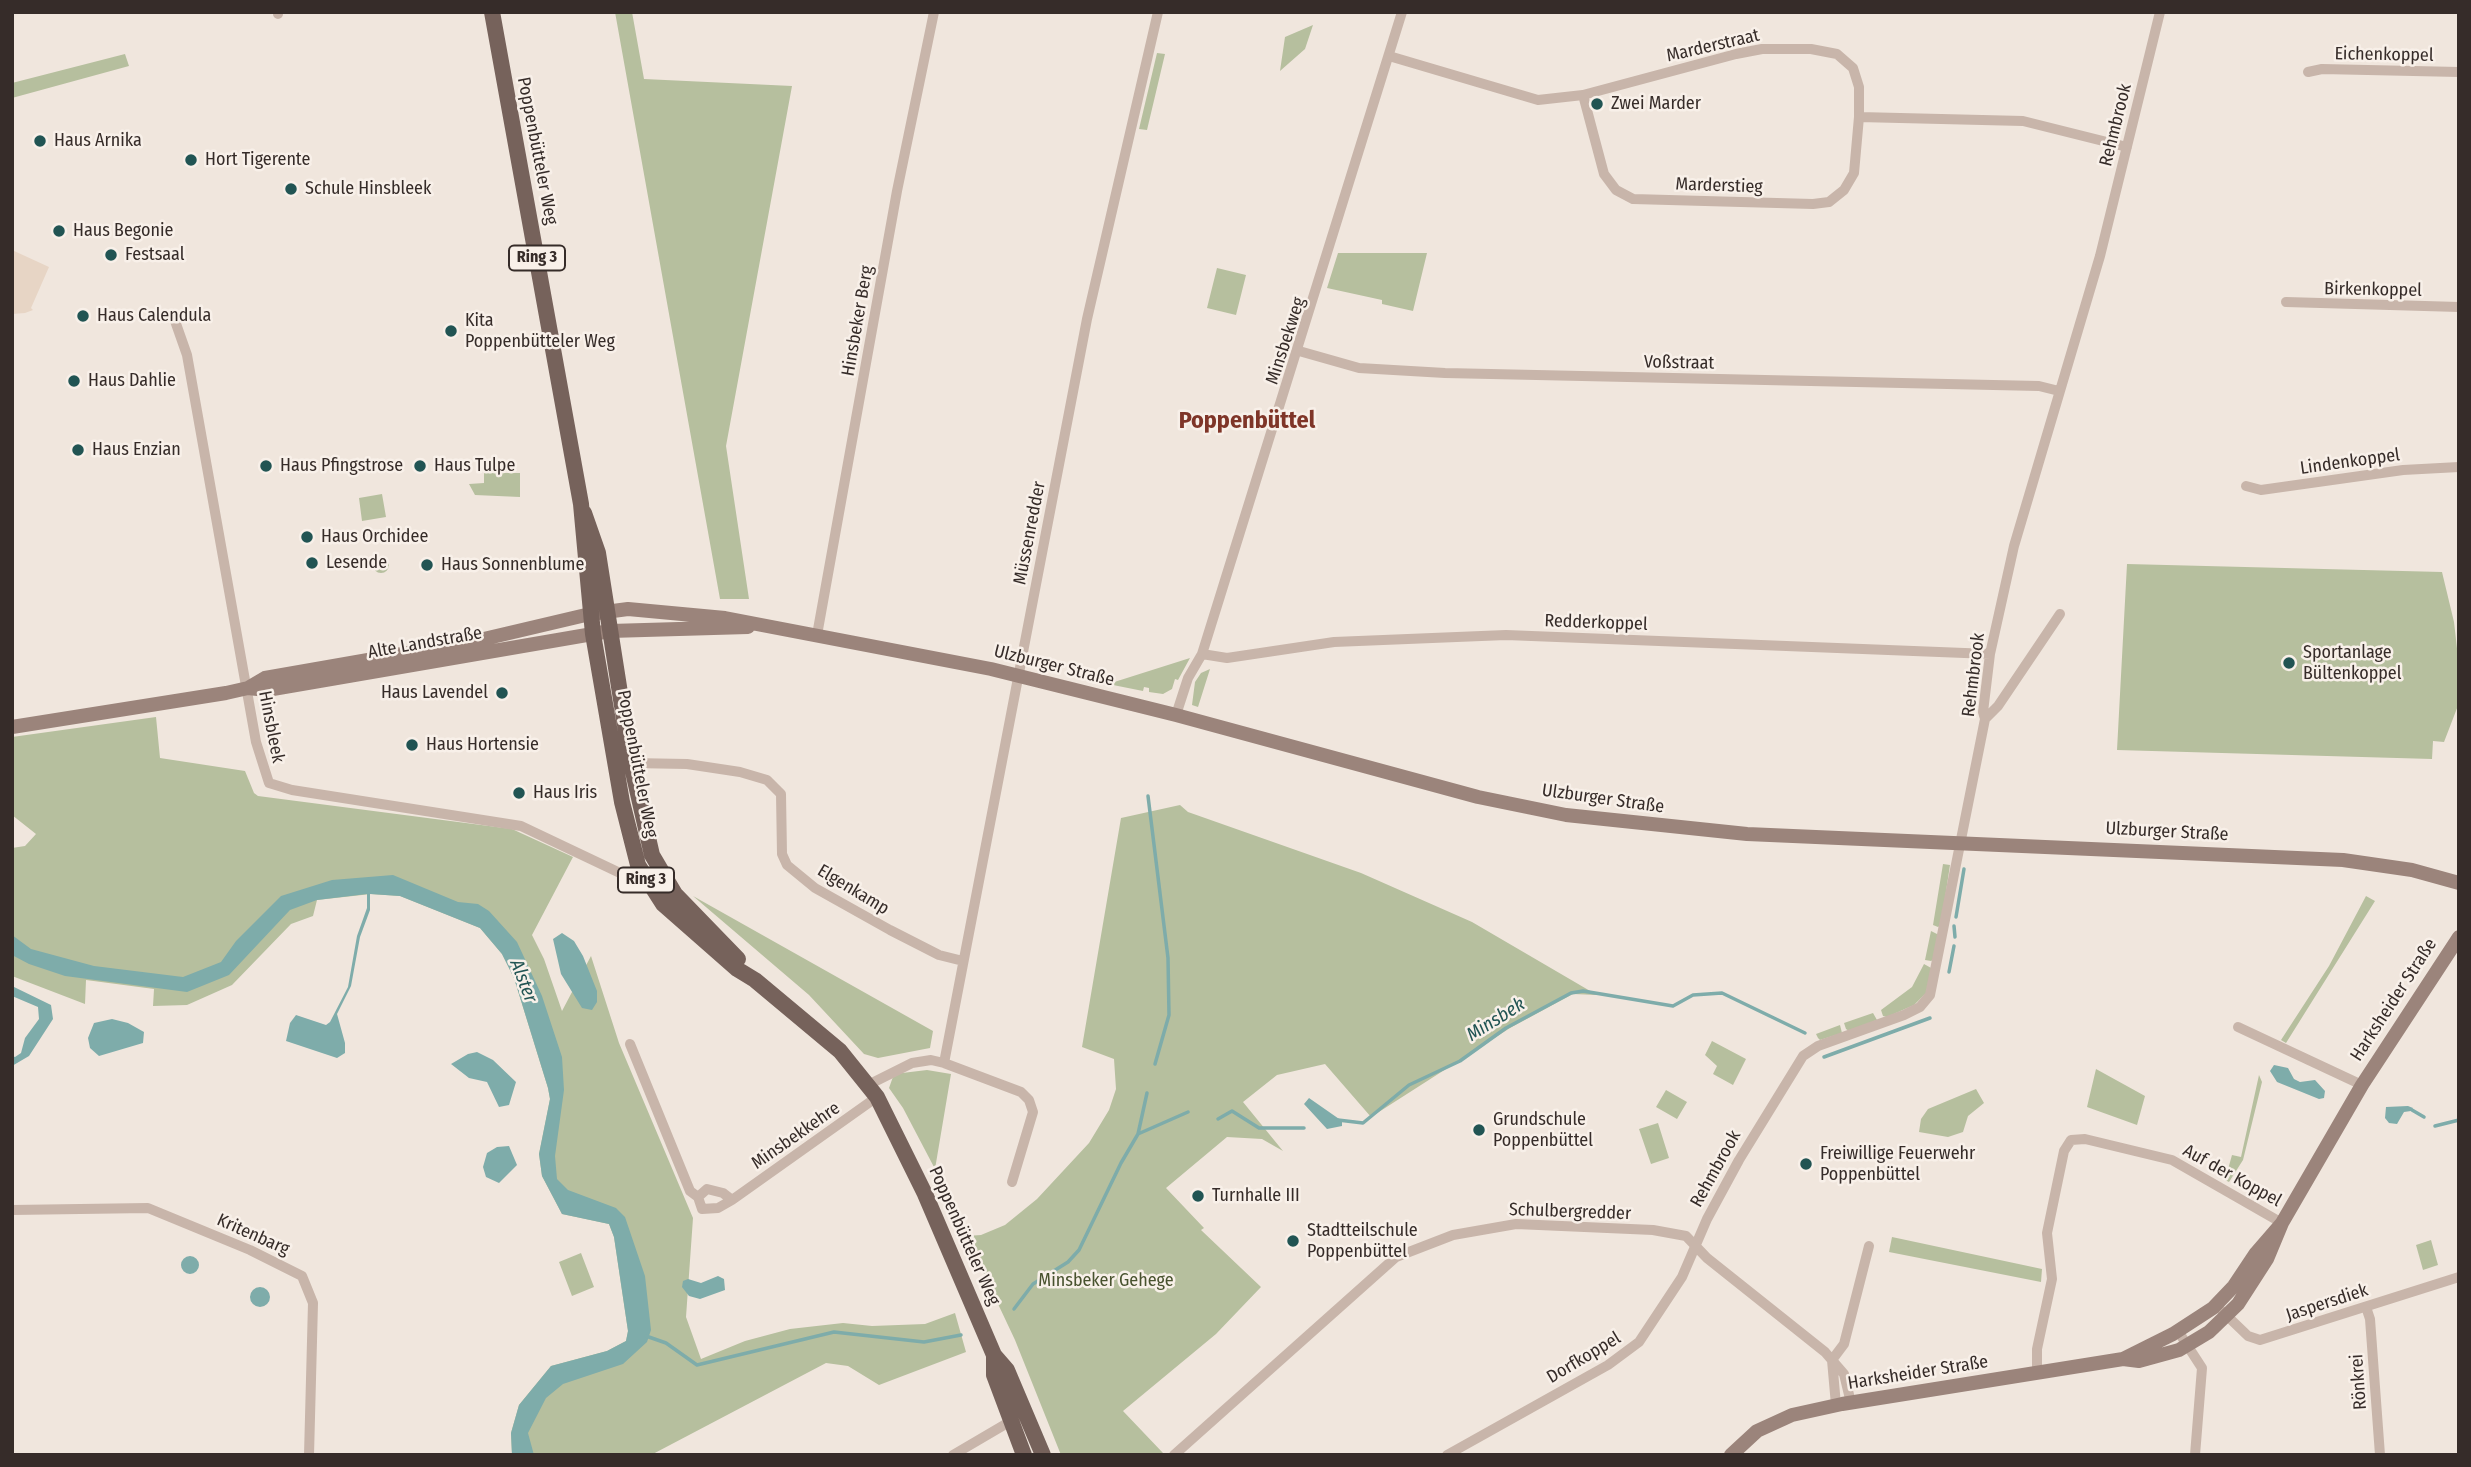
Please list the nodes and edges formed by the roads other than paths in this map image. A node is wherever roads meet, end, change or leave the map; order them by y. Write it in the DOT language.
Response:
graph roads {
  1 [pos="492,12"];
  2 [pos="934,12"];
  3 [pos="1158,12"];
  4 [pos="1402,12"];
  5 [pos="2160,12"];
  6 [pos="1389,56"];
  7 [pos="2308,72"];
  8 [pos="2459,72"];
  9 [pos="1583,95"];
  10 [pos="1859,117"];
  11 [pos="2127,147"];
  12 [pos="2286,302"];
  13 [pos="2459,307"];
  14 [pos="174,318"];
  15 [pos="1299,351"];
  16 [pos="2059,391"];
  17 [pos="2459,467"];
  18 [pos="2246,486"];
  19 [pos="581,504"];
  20 [pos="607,611"];
  21 [pos="590,614"];
  22 [pos="2060,614"];
  23 [pos="760,626"];
  24 [pos="610,631"];
  25 [pos="593,634"];
  26 [pos="817,635"];
  27 [pos="1202,654"];
  28 [pos="1990,654"];
  29 [pos="1019,676"];
  30 [pos="248,688"];
  31 [pos="1176,715"];
  32 [pos="1985,719"];
  33 [pos="12,727"];
  34 [pos="631,763"];
  35 [pos="1960,842"];
  36 [pos="620,873"];
  37 [pos="2459,883"];
  38 [pos="2459,937"];
  39 [pos="963,961"];
  40 [pos="755,980"];
  41 [pos="2238,1027"];
  42 [pos="630,1044"];
  43 [pos="944,1063"];
  44 [pos="2362,1085"];
  45 [pos="873,1091"];
  46 [pos="1012,1182"];
  47 [pos="698,1197"];
  48 [pos="732,1200"];
  49 [pos="12,1210"];
  50 [pos="2282,1223"];
  51 [pos="1695,1246"];
  52 [pos="1869,1246"];
  53 [pos="2459,1277"];
  54 [pos="2216,1304"];
  55 [pos="2366,1307"];
  56 [pos="2226,1316"];
  57 [pos="2178,1331"];
  58 [pos="2188,1345"];
  59 [pos="2123,1359"];
  60 [pos="1832,1360"];
  61 [pos="2037,1373"];
  62 [pos="1851,1403"];
  63 [pos="1836,1405"];
  64 [pos="1018,1417"];
  65 [pos="309,1455"];
  66 [pos="953,1455"];
  67 [pos="1024,1455"];
  68 [pos="1043,1455"];
  69 [pos="1174,1455"];
  70 [pos="1447,1455"];
  71 [pos="1731,1455"];
  72 [pos="2195,1455"];
  73 [pos="2380,1455"];
  1 -- 19 [label="main road, Poppenbütteler Weg / Ring 3"];
  2 -- 26 [label="street, Hinsbeker Berg"];
  3 -- 29 [label="street, Müssenredder"];
  4 -- 6 [label="street, Minsbekweg"];
  5 -- 11 [label="street, Rehmbrook"];
  6 -- 9 [label="street, Marderstraat"];
  6 -- 15 [label="street, Minsbekweg"];
  7 -- 8 [label="street, Eichenkoppel"];
  9 -- 10 [label="street, Marderstraat"];
  9 -- 10 [label="street, Marderstieg"];
  10 -- 11 [label="street"];
  11 -- 16 [label="street, Rehmbrook"];
  12 -- 13 [label="street, Birkenkoppel"];
  14 -- 30 [label="street, Hinsbleek"];
  15 -- 16 [label="street, Voßstraat"];
  15 -- 27 [label="street, Minsbekweg"];
  16 -- 28 [label="street, Rehmbrook"];
  17 -- 18 [label="street, Lindenkoppel"];
  19 -- 20 [label="main road, Poppenbütteler Weg / Ring 3"];
  19 -- 21 [label="main road, Poppenbütteler Weg / Ring 3"];
  20 -- 21 [label="main road, Ulzburger Straße"];
  20 -- 23 [label="main road, Ulzburger Straße"];
  20 -- 24 [label="main road, Poppenbütteler Weg / Ring 3"];
  21 -- 25 [label="main road, Poppenbütteler Weg / Ring 3"];
  21 -- 30 [label="main road, Alte Landstraße"];
  22 -- 32 [label="street"];
  23 -- 24 [label="main road, Ulzburger Straße"];
  23 -- 26 [label="main road, Ulzburger Straße"];
  24 -- 25 [label="main road, Alte Landstraße"];
  24 -- 34 [label="main road, Poppenbütteler Weg / Ring 3"];
  25 -- 30 [label="main road, Alte Landstraße"];
  25 -- 40 [label="main road, Poppenbütteler Weg / Ring 3"];
  26 -- 29 [label="main road, Ulzburger Straße"];
  27 -- 28 [label="street, Redderkoppel"];
  27 -- 31 [label="street, Minsbekweg"];
  28 -- 32 [label="street, Rehmbrook"];
  29 -- 31 [label="main road, Ulzburger Straße"];
  29 -- 39 [label="street, Müssenredder"];
  30 -- 33 [label="main road, Alte Landstraße"];
  30 -- 36 [label="street, Hinsbleek"];
  31 -- 35 [label="main road, Ulzburger Straße"];
  32 -- 35 [label="street, Rehmbrook"];
  34 -- 39 [label="street, Elgenkamp"];
  34 -- 40 [label="main road, Poppenbütteler Weg / Ring 3"];
  35 -- 37 [label="main road, Ulzburger Straße"];
  35 -- 51 [label="street, Rehmbrook"];
  38 -- 44 [label="main road, Harksheider Straße"];
  39 -- 43 [label="street, Müssenredder"];
  40 -- 45 [label="main road, Poppenbütteler Weg / Ring 3"];
  41 -- 44 [label="street, Harksheider Straße"];
  42 -- 47 [label="street"];
  43 -- 45 [label="street"];
  43 -- 46 [label="street"];
  44 -- 50 [label="main road, Harksheider Straße"];
  45 -- 48 [label="street, Minsbekkehre"];
  45 -- 64 [label="main road, Poppenbütteler Weg / Ring 3"];
  47 -- 48 [label="street"];
  47 -- 48 [label="street, Minsbekkehre"];
  49 -- 65 [label="street, Kritenbarg"];
  50 -- 54 [label="main road, Harksheider Straße"];
  50 -- 56 [label="main road, Harksheider Straße"];
  50 -- 61 [label="street, Auf der Koppel"];
  51 -- 60 [label="street, Schulbergredder"];
  51 -- 69 [label="street, Schulbergredder"];
  51 -- 70 [label="street, Dorfkoppel"];
  52 -- 60 [label="street"];
  53 -- 55 [label="street, Jaspersdiek"];
  54 -- 56 [label="street, Jaspersdiek"];
  54 -- 57 [label="main road, Harksheider Straße"];
  55 -- 56 [label="street, Jaspersdiek"];
  55 -- 73 [label="street, Rönkrei"];
  56 -- 58 [label="main road, Harksheider Straße"];
  57 -- 58 [label="street"];
  57 -- 59 [label="main road, Harksheider Straße"];
  58 -- 59 [label="main road, Harksheider Straße"];
  58 -- 72 [label="street"];
  59 -- 61 [label="main road, Harksheider Straße"];
  60 -- 62 [label="street, Schulbergredder"];
  60 -- 63 [label="street"];
  61 -- 62 [label="main road, Harksheider Straße"];
  62 -- 63 [label="main road, Harksheider Straße"];
  63 -- 71 [label="main road, Harksheider Straße"];
  64 -- 66 [label="street"];
  64 -- 67 [label="main road, Poppenbütteler Weg / Ring 3"];
  64 -- 68 [label="main road, Poppenbütteler Weg / Ring 3"];
}
